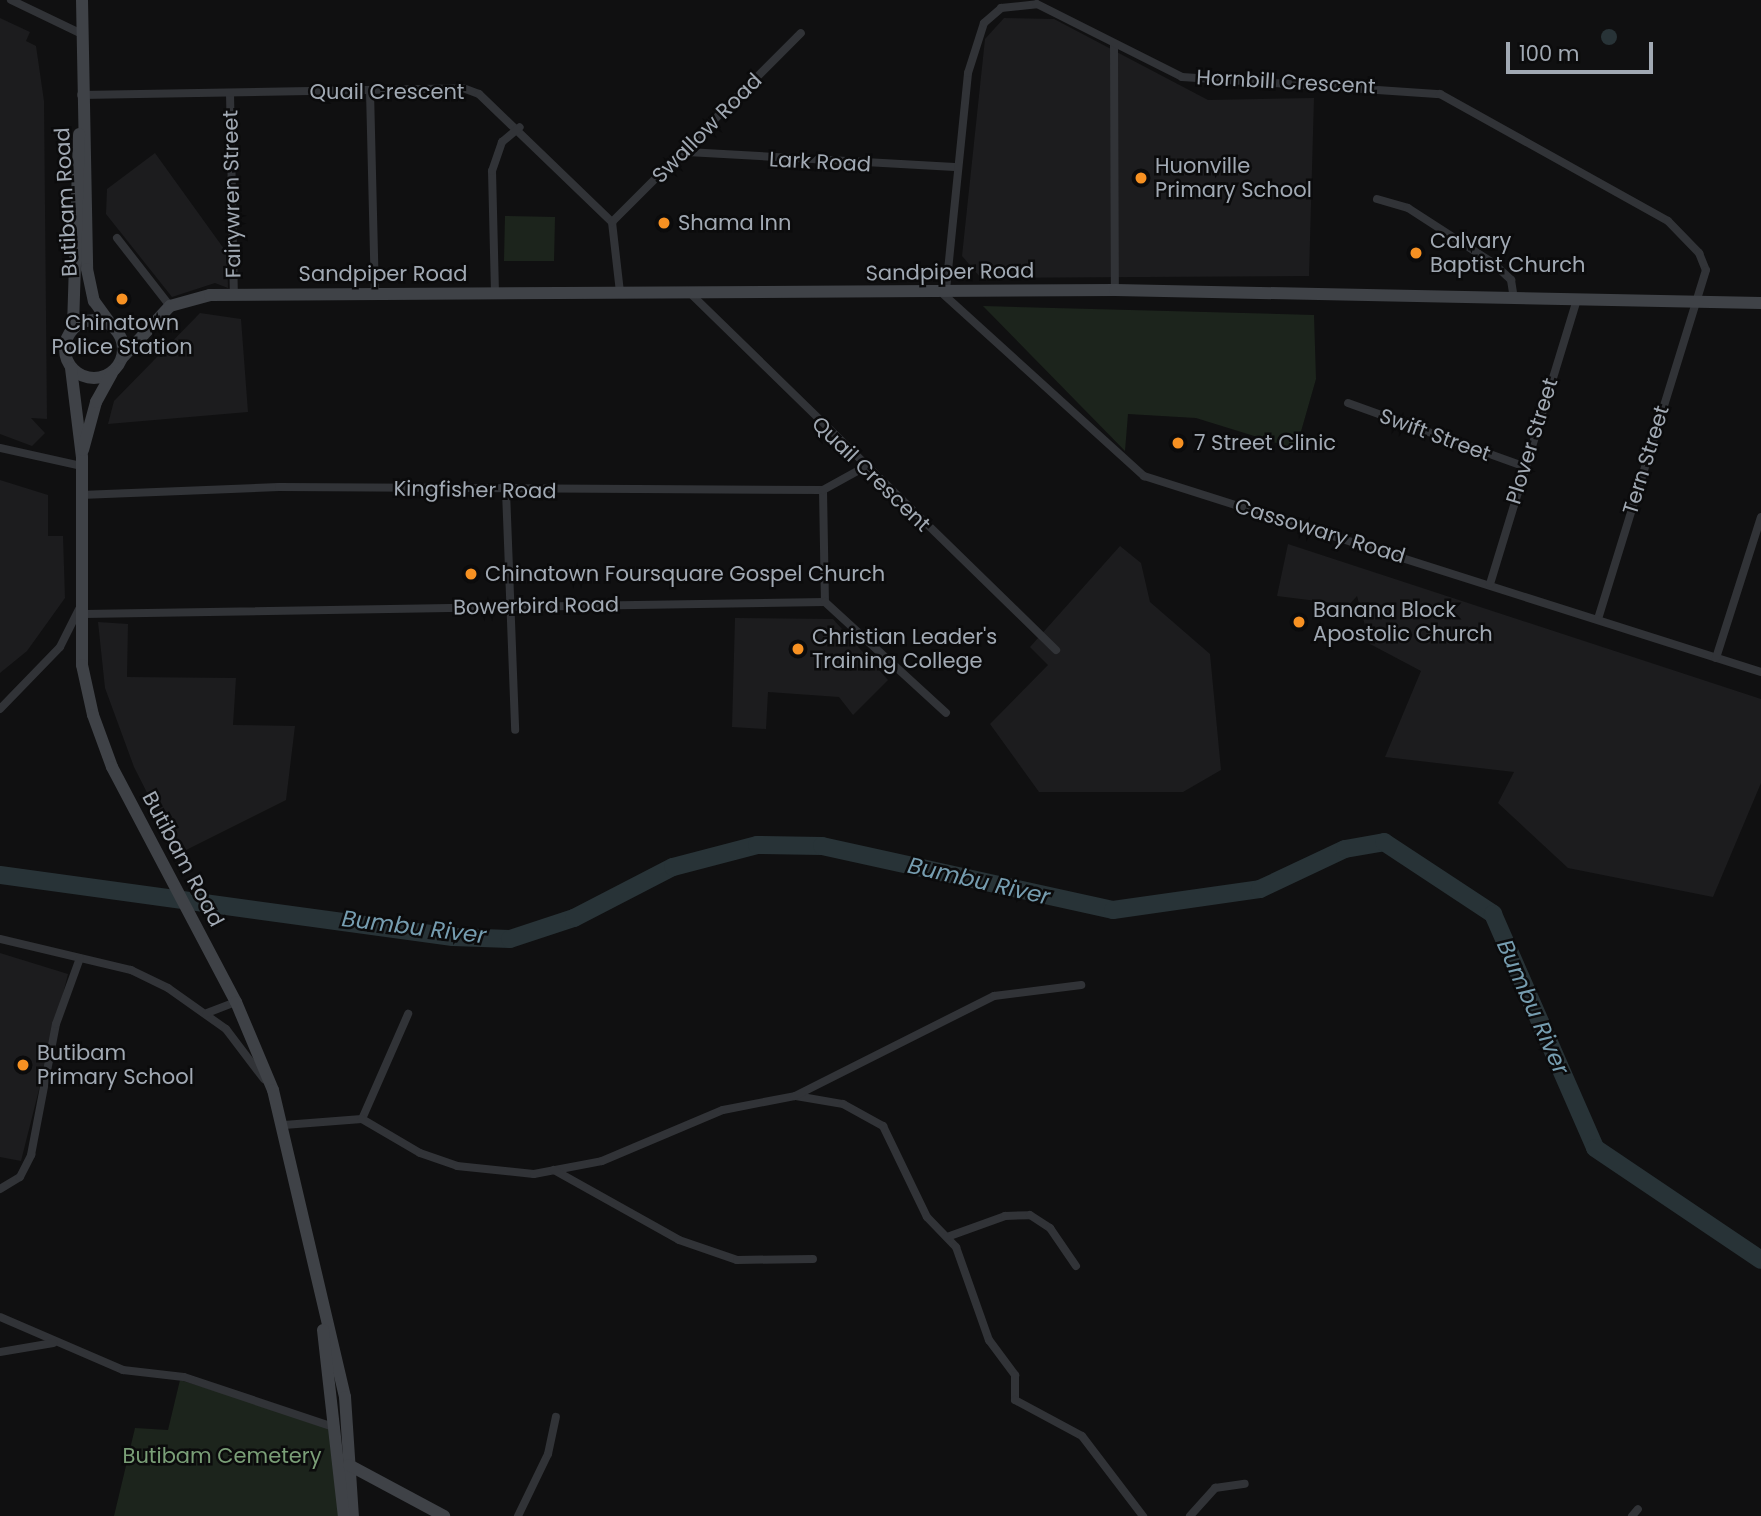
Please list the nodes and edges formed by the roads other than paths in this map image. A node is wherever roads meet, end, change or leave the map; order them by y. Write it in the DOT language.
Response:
graph roads {
  1 [pos="11,0"];
  2 [pos="82,0"];
  3 [pos="80,33"];
  4 [pos="801,33"];
  5 [pos="1114,44"];
  6 [pos="370,91"];
  7 [pos="230,93"];
  8 [pos="81,94"];
  9 [pos="81,113"];
  10 [pos="520,127"];
  11 [pos="687,152"];
  12 [pos="954,167"];
  13 [pos="1377,199"];
  14 [pos="612,222"];
  15 [pos="117,238"];
  16 [pos="1115,290"];
  17 [pos="942,291"];
  18 [pos="620,292"];
  19 [pos="375,293"];
  20 [pos="495,293"];
  21 [pos="234,294"];
  22 [pos="691,294"];
  23 [pos="1514,298"];
  24 [pos="1577,299"];
  25 [pos="1694,302"];
  26 [pos="1761,303"];
  27 [pos="170,306"];
  28 [pos="149,326"];
  29 [pos="73,327"];
  30 [pos="114,328"];
  31 [pos="122,358"];
  32 [pos="71,368"];
  33 [pos="114,370"];
  34 [pos="1348,403"];
  35 [pos="0,448"];
  36 [pos="82,461"];
  37 [pos="1524,466"];
  38 [pos="863,468"];
  39 [pos="823,490"];
  40 [pos="506,491"];
  41 [pos="82,495"];
  42 [pos="1761,516"];
  43 [pos="1490,584"];
  44 [pos="83,592"];
  45 [pos="825,602"];
  46 [pos="512,607"];
  47 [pos="84,614"];
  48 [pos="1598,618"];
  49 [pos="1056,650"];
  50 [pos="1716,658"];
  51 [pos="1761,672"];
  52 [pos="0,709"];
  53 [pos="946,713"];
  54 [pos="515,730"];
  55 [pos="0,939"];
  56 [pos="80,958"];
  57 [pos="1081,985"];
  58 [pos="236,1002"];
  59 [pos="207,1013"];
  60 [pos="408,1014"];
  61 [pos="273,1090"];
  62 [pos="794,1096"];
  63 [pos="362,1119"];
  64 [pos="284,1125"];
  65 [pos="554,1170"];
  66 [pos="0,1189"];
  67 [pos="947,1237"];
  68 [pos="813,1259"];
  69 [pos="1076,1266"];
  70 [pos="0,1317"];
  71 [pos="53,1343"];
  72 [pos="0,1352"];
  73 [pos="556,1417"];
  74 [pos="342,1431"];
  75 [pos="348,1465"];
  76 [pos="349,1481"];
  77 [pos="1245,1484"];
  78 [pos="426,1503"];
  79 [pos="344,1516"];
  80 [pos="353,1516"];
  81 [pos="443,1516"];
  82 [pos="518,1516"];
  83 [pos="1143,1516"];
  84 [pos="1190,1516"];
  1 -- 3 [label="street"];
  2 -- 3 [label="main road, Butibam Road"];
  3 -- 8 [label="main road, Butibam Road"];
  4 -- 11 [label="street, Swallow Road"];
  5 -- 12 [label="street, Hornbill Crescent"];
  5 -- 16 [label="street"];
  5 -- 25 [label="street, Hornbill Crescent"];
  6 -- 7 [label="street, Quail Crescent"];
  6 -- 10 [label="street, Quail Crescent"];
  6 -- 19 [label="street"];
  7 -- 8 [label="street, Quail Crescent"];
  7 -- 21 [label="street, Fairywren Street"];
  8 -- 9 [label="main road, Butibam Road"];
  9 -- 29 [label="main road, Butibam Road"];
  9 -- 30 [label="main road, Butibam Road"];
  10 -- 14 [label="street, Quail Crescent"];
  10 -- 20 [label="street"];
  11 -- 12 [label="street, Lark Road"];
  11 -- 14 [label="street, Swallow Road"];
  12 -- 17 [label="street, Hornbill Crescent"];
  13 -- 23 [label="street"];
  14 -- 18 [label="street"];
  15 -- 27 [label="street"];
  16 -- 17 [label="main road, Sandpiper Road"];
  16 -- 23 [label="main road, Sandpiper Road"];
  17 -- 22 [label="main road, Sandpiper Road"];
  17 -- 43 [label="street, Cassowary Road"];
  18 -- 20 [label="main road, Sandpiper Road"];
  18 -- 22 [label="main road, Sandpiper Road"];
  19 -- 20 [label="main road, Sandpiper Road"];
  19 -- 21 [label="main road, Sandpiper Road"];
  21 -- 27 [label="main road, Sandpiper Road"];
  22 -- 38 [label="street, Quail Crescent"];
  23 -- 24 [label="main road, Sandpiper Road"];
  24 -- 25 [label="main road, Sandpiper Road"];
  24 -- 37 [label="street, Plover Street"];
  25 -- 26 [label="main road, Sandpiper Road"];
  25 -- 48 [label="street, Tern Street"];
  27 -- 28 [label="main road"];
  28 -- 30 [label="main road"];
  28 -- 31 [label="main road"];
  29 -- 30 [label="main road"];
  29 -- 32 [label="main road"];
  30 -- 31 [label="main road"];
  31 -- 33 [label="main road"];
  32 -- 33 [label="main road"];
  32 -- 36 [label="main road, Butibam Road"];
  33 -- 36 [label="main road, Butibam Road"];
  34 -- 37 [label="street, Swift Street"];
  35 -- 36 [label="street"];
  36 -- 41 [label="main road, Butibam Road"];
  37 -- 43 [label="street, Plover Street"];
  38 -- 39 [label="street, Kingfisher Road"];
  38 -- 49 [label="street, Quail Crescent"];
  39 -- 40 [label="street, Kingfisher Road"];
  39 -- 45 [label="street"];
  40 -- 41 [label="street, Kingfisher Road"];
  40 -- 46 [label="street"];
  41 -- 44 [label="main road, Butibam Road"];
  42 -- 50 [label="street"];
  43 -- 48 [label="street, Cassowary Road"];
  44 -- 47 [label="main road, Butibam Road"];
  44 -- 52 [label="street"];
  45 -- 46 [label="street, Bowerbird Road"];
  45 -- 53 [label="street"];
  46 -- 47 [label="street, Bowerbird Road"];
  46 -- 54 [label="street"];
  47 -- 58 [label="main road, Butibam Road"];
  48 -- 50 [label="street, Cassowary Road"];
  50 -- 51 [label="street, Cassowary Road"];
  55 -- 56 [label="street"];
  56 -- 59 [label="street"];
  56 -- 66 [label="street"];
  57 -- 62 [label="street"];
  58 -- 59 [label="street"];
  58 -- 61 [label="main road, Butibam Road"];
  59 -- 61 [label="street"];
  60 -- 63 [label="street"];
  61 -- 64 [label="main road, Butibam Road"];
  62 -- 65 [label="street"];
  62 -- 67 [label="street"];
  63 -- 64 [label="street"];
  63 -- 65 [label="street"];
  64 -- 74 [label="main road, Butibam Road"];
  65 -- 68 [label="street"];
  67 -- 69 [label="street"];
  67 -- 83 [label="street"];
  70 -- 71 [label="street"];
  71 -- 72 [label="street"];
  71 -- 74 [label="street"];
  73 -- 82 [label="street"];
  74 -- 75 [label="main road, Butibam Road"];
  74 -- 78 [label="main road"];
  75 -- 76 [label="main road, Butibam Road"];
  75 -- 78 [label="main road"];
  76 -- 78 [label="main road"];
  76 -- 79 [label="main road, Butibam Road"];
  76 -- 80 [label="main road, Butibam Road"];
  77 -- 84 [label="street"];
  78 -- 81 [label="main road"];
}
